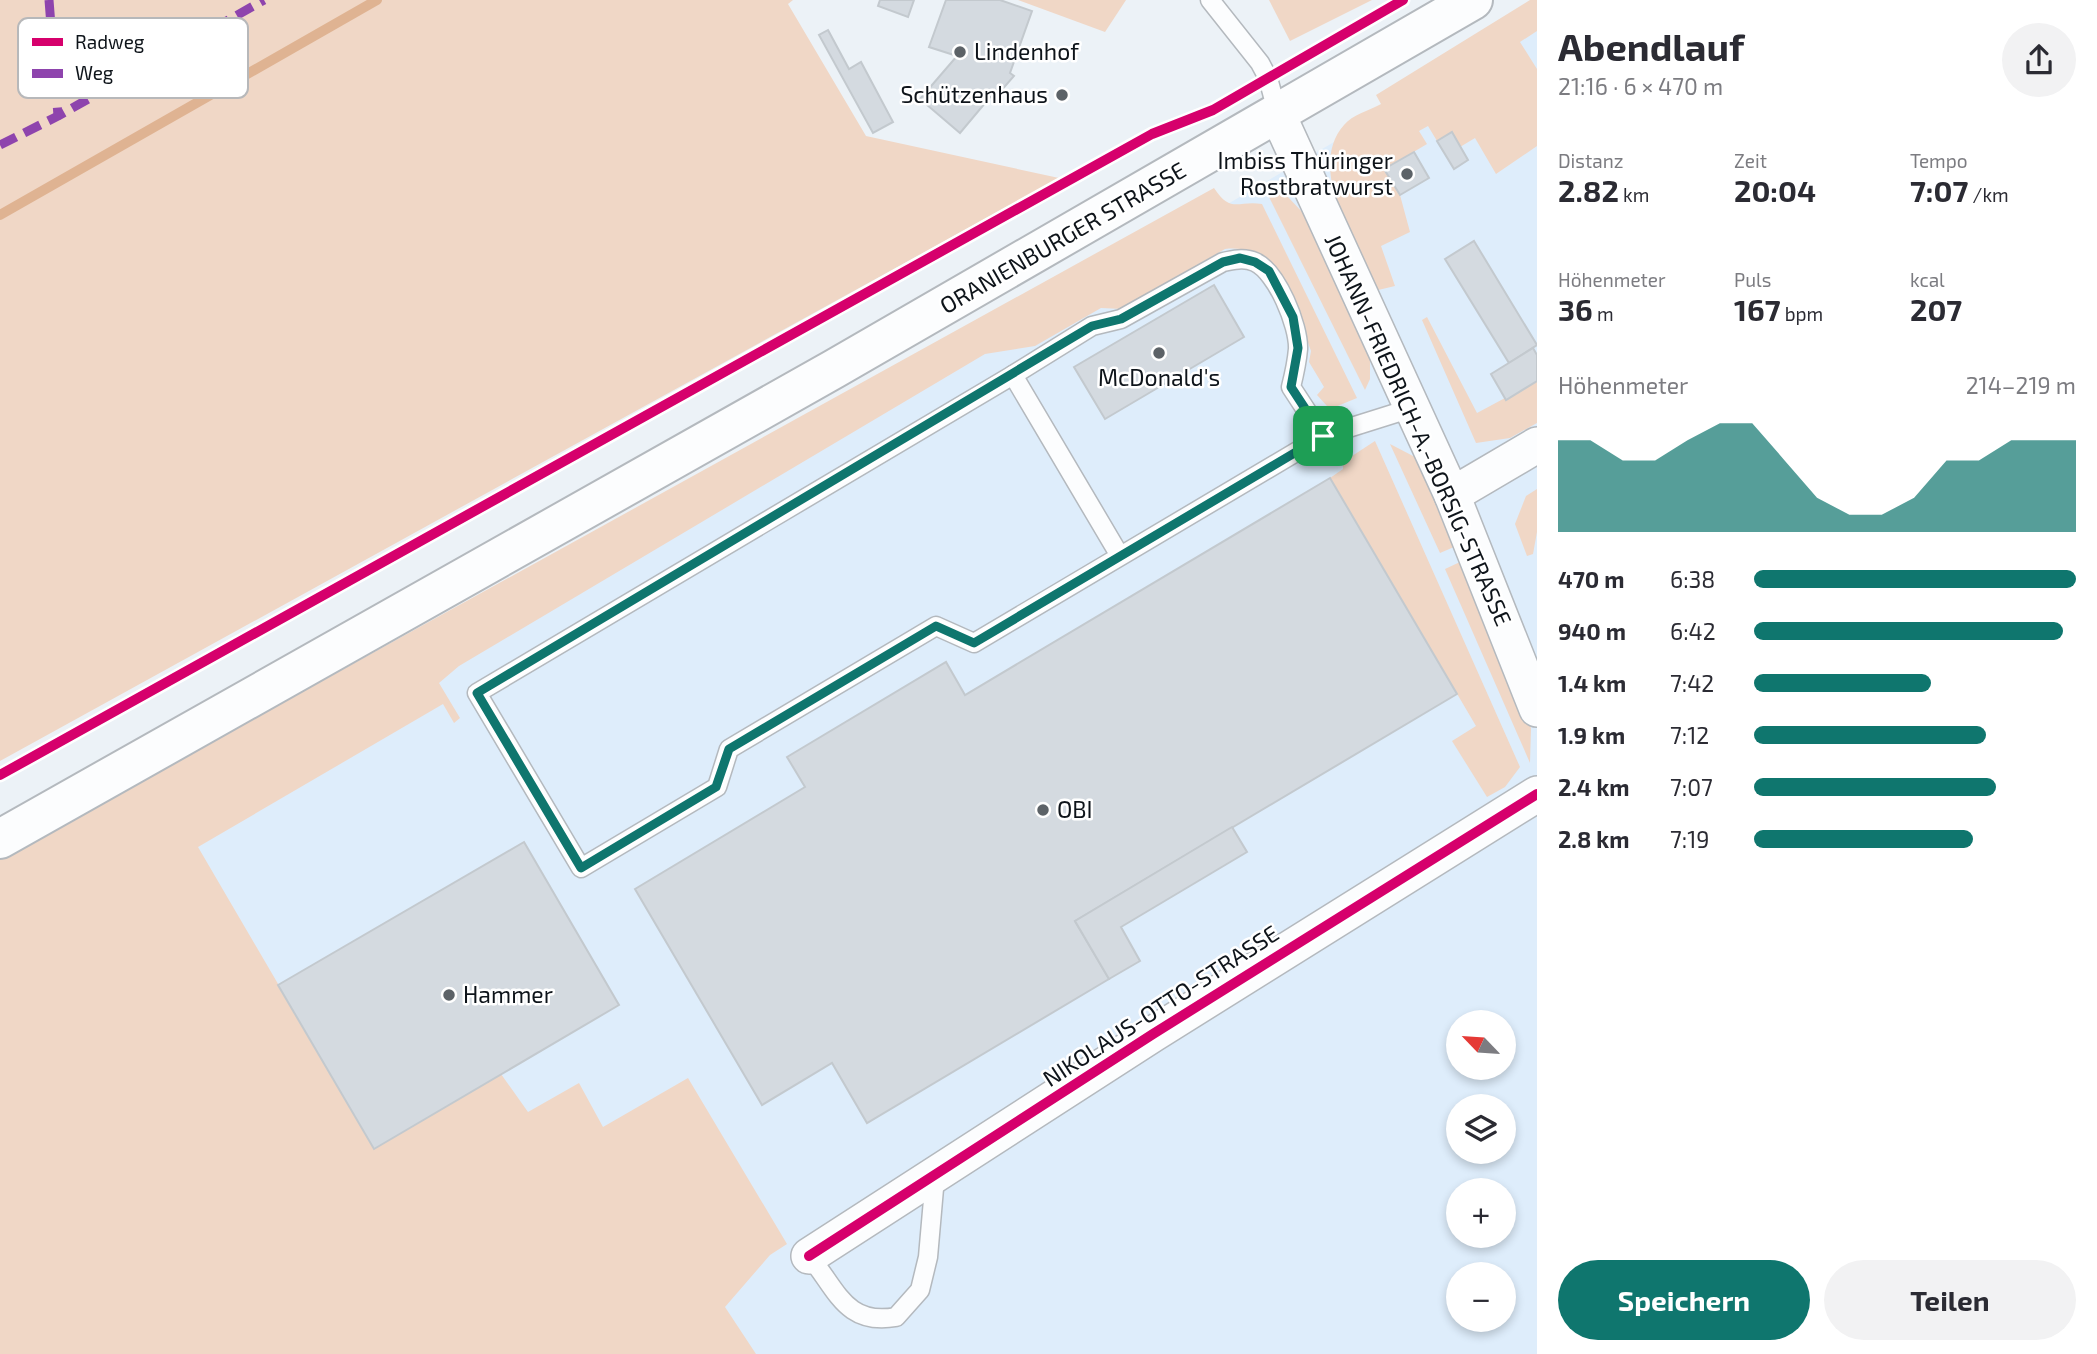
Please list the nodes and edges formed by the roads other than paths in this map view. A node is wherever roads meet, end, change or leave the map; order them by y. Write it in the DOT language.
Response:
graph roads {
  1 [pos="1210,0"];
  2 [pos="1473,0"];
  3 [pos="1278,115"];
  4 [pos="1013,375"];
  5 [pos="1412,408"];
  6 [pos="1323,436"];
  7 [pos="1537,445"];
  8 [pos="1452,495"];
  9 [pos="1120,556"];
  10 [pos="1537,709"];
  11 [pos="1537,794"];
  12 [pos="0,839"];
  13 [pos="935,1177"];
  14 [pos="809,1256"];
  1 -- 3 [label="lane"];
  2 -- 3 [label="main road, ORANIENBURGER STRASSE"];
  3 -- 5 [label="street, JOHANN-FRIEDRICH-A.-BORSIG-STRASSE"];
  3 -- 12 [label="main road, ORANIENBURGER STRASSE"];
  4 -- 6 [label="lane"];
  4 -- 9 [label="lane"];
  4 -- 9 [label="lane"];
  5 -- 6 [label="lane"];
  5 -- 8 [label="street, JOHANN-FRIEDRICH-A.-BORSIG-STRASSE"];
  6 -- 9 [label="lane"];
  7 -- 8 [label="street"];
  8 -- 10 [label="street, JOHANN-FRIEDRICH-A.-BORSIG-STRASSE"];
  11 -- 13 [label="street, NIKOLAUS-OTTO-STRASSE"];
  13 -- 14 [label="street, NIKOLAUS-OTTO-STRASSE"];
  13 -- 14 [label="lane, NIKOLAUS-OTTO-STRASSE"];
}
